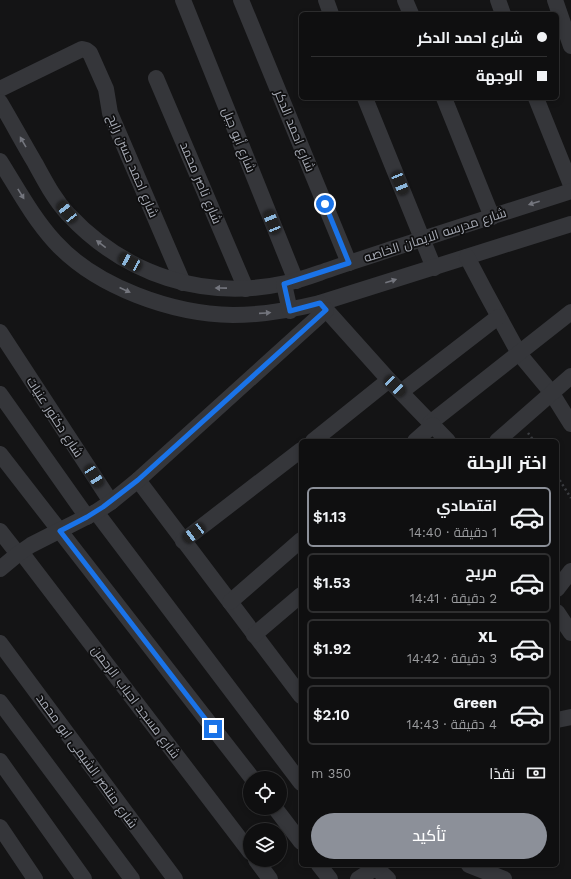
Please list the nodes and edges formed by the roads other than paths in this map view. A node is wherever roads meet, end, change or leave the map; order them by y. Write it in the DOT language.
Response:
graph roads {
  1 [pos="182,0"];
  2 [pos="241,0"];
  3 [pos="326,0"];
  4 [pos="405,0"];
  5 [pos="498,0"];
  6 [pos="555,0"];
  7 [pos="330,12"];
  8 [pos="410,12"];
  9 [pos="502,12"];
  10 [pos="571,46"];
  11 [pos="156,78"];
  12 [pos="0,89"];
  13 [pos="366,100"];
  14 [pos="445,100"];
  15 [pos="537,100"];
  16 [pos="0,102"];
  17 [pos="0,161"];
  18 [pos="571,185"];
  19 [pos="571,190"];
  20 [pos="492,216"];
  21 [pos="571,224"];
  22 [pos="422,239"];
  23 [pos="467,257"];
  24 [pos="349,263"];
  25 [pos="434,268"];
  26 [pos="290,282"];
  27 [pos="183,283"];
  28 [pos="246,289"];
  29 [pos="323,307"];
  30 [pos="290,311"];
  31 [pos="571,312"];
  32 [pos="498,316"];
  33 [pos="0,332"];
  34 [pos="519,352"];
  35 [pos="571,376"];
  36 [pos="389,380"];
  37 [pos="401,392"];
  38 [pos="552,392"];
  39 [pos="0,394"];
  40 [pos="432,424"];
  41 [pos="571,424"];
  42 [pos="315,439"];
  43 [pos="417,439"];
  44 [pos="446,439"];
  45 [pos="499,439"];
  46 [pos="299,452"];
  47 [pos="0,454"];
  48 [pos="138,480"];
  49 [pos="111,502"];
  50 [pos="91,515"];
  51 [pos="0,531"];
  52 [pos="60,531"];
  53 [pos="183,541"];
  54 [pos="299,542"];
  55 [pos="19,553"];
  56 [pos="0,569"];
  57 [pos="571,571"];
  58 [pos="559,583"];
  59 [pos="299,597"];
  60 [pos="230,602"];
  61 [pos="559,615"];
  62 [pos="571,633"];
  63 [pos="254,635"];
  64 [pos="0,642"];
  65 [pos="299,690"];
  66 [pos="0,702"];
  67 [pos="571,717"];
  68 [pos="559,720"];
  69 [pos="0,761"];
  70 [pos="247,771"];
  71 [pos="299,780"];
  72 [pos="280,815"];
  73 [pos="0,827"];
  74 [pos="299,839"];
  75 [pos="243,843"];
  76 [pos="261,867"];
  77 [pos="321,867"];
  78 [pos="474,867"];
  79 [pos="369,870"];
  80 [pos="500,878"];
  81 [pos="35,879"];
  82 [pos="84,879"];
  83 [pos="132,879"];
  84 [pos="175,879"];
  85 [pos="270,879"];
  86 [pos="330,879"];
  87 [pos="388,879"];
  1 -- 26 [label="street, شارع أبو جبل"];
  2 -- 24 [label="street, شارع احمد الدكر"];
  3 -- 7 [label="street"];
  4 -- 8 [label="street"];
  5 -- 9 [label="street"];
  6 -- 10 [label="street"];
  11 -- 28 [label="street, شارع ناصر محمد"];
  12 -- 27 [label="street, شارع احمد حسن رابح"];
  13 -- 22 [label="street"];
  14 -- 20 [label="street"];
  15 -- 18 [label="street"];
  27 -- 16 [label="street, شارع مدرسه الايمان الخاصه, one-way"];
  17 -- 30 [label="street, one-way"];
  19 -- 20 [label="street, شارع مدرسه الايمان الخاصه, one-way"];
  20 -- 22 [label="street, شارع مدرسه الايمان الخاصه"];
  21 -- 23 [label="street"];
  22 -- 24 [label="street, شارع مدرسه الايمان الخاصه"];
  22 -- 25 [label="street"];
  23 -- 25 [label="street"];
  23 -- 32 [label="street"];
  24 -- 26 [label="street, شارع مدرسه الايمان الخاصه"];
  29 -- 25 [label="street, one-way"];
  26 -- 28 [label="street, شارع مدرسه الايمان الخاصه"];
  26 -- 30 [label="street, شارع أبو جبل"];
  28 -- 27 [label="street, شارع مدرسه الايمان الخاصه, one-way"];
  29 -- 30 [label="street"];
  29 -- 36 [label="street"];
  29 -- 48 [label="street"];
  31 -- 34 [label="street"];
  32 -- 34 [label="street"];
  32 -- 37 [label="street"];
  33 -- 49 [label="street, شارع دكتور عنيات"];
  34 -- 38 [label="street"];
  34 -- 40 [label="street"];
  35 -- 38 [label="street"];
  36 -- 37 [label="street"];
  36 -- 42 [label="street"];
  37 -- 40 [label="street"];
  38 -- 41 [label="street"];
  38 -- 45 [label="street"];
  39 -- 50 [label="street"];
  40 -- 43 [label="street"];
  40 -- 44 [label="street"];
  46 -- 53 [label="street"];
  47 -- 52 [label="street"];
  48 -- 49 [label="street"];
  48 -- 53 [label="street"];
  49 -- 50 [label="street"];
  50 -- 52 [label="street"];
  50 -- 71 [label="street"];
  51 -- 55 [label="street, شارع مسجد احباب الرحمن"];
  52 -- 55 [label="street"];
  52 -- 70 [label="street"];
  53 -- 60 [label="street"];
  54 -- 60 [label="street"];
  55 -- 56 [label="street"];
  55 -- 75 [label="street, شارع مسجد احباب الرحمن"];
  57 -- 58 [label="street"];
  59 -- 63 [label="street"];
  60 -- 63 [label="street"];
  61 -- 62 [label="street"];
  63 -- 65 [label="street"];
  64 -- 84 [label="street, شارع منتصر الشيمى ابو محمد"];
  66 -- 83 [label="street"];
  67 -- 68 [label="street"];
  69 -- 82 [label="street"];
  72 -- 74 [label="street"];
  73 -- 81 [label="street"];
  76 -- 85 [label="street"];
  77 -- 86 [label="street"];
  78 -- 80 [label="street"];
  79 -- 87 [label="street"];
}
